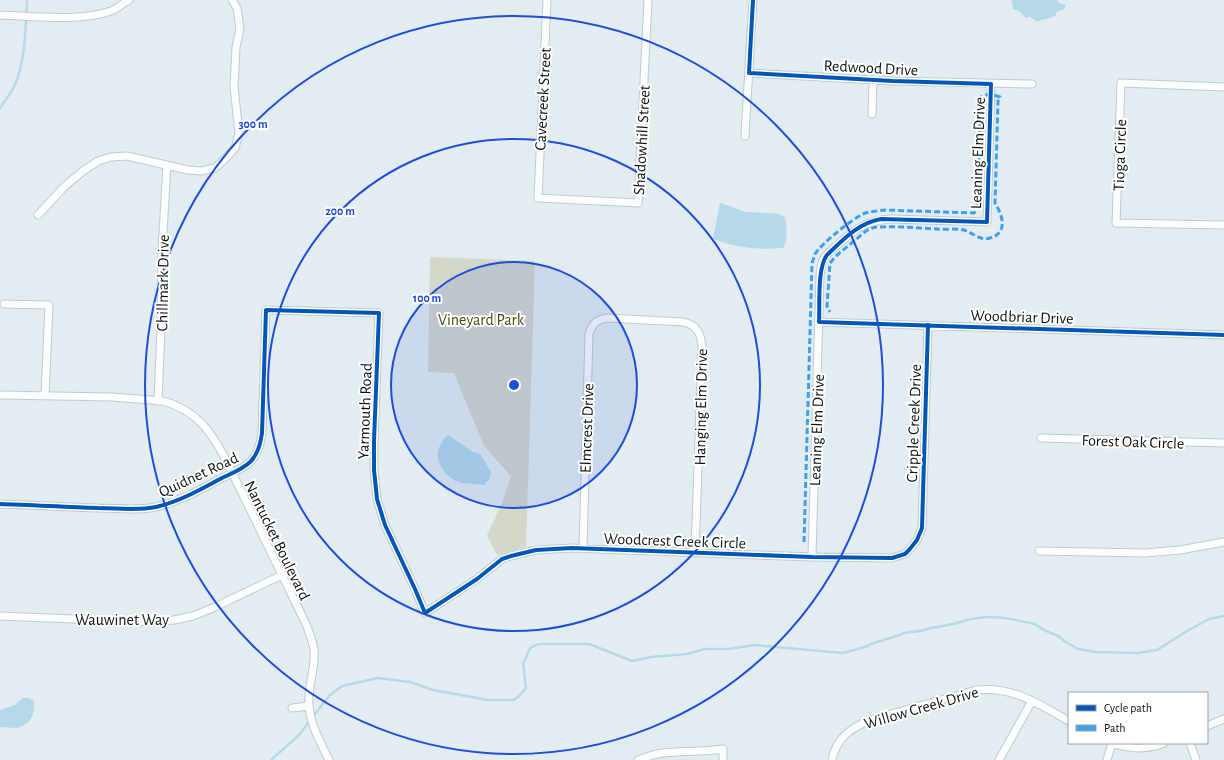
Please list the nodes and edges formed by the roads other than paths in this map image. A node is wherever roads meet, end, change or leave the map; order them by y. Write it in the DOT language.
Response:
graph roads {
  1 [pos="129,0"];
  2 [pos="232,0"];
  3 [pos="547,0"];
  4 [pos="648,0"];
  5 [pos="754,0"];
  6 [pos="0,14"];
  7 [pos="749,73"];
  8 [pos="873,80"];
  9 [pos="992,84"];
  10 [pos="1032,84"];
  11 [pos="1224,87"];
  12 [pos="872,114"];
  13 [pos="745,136"];
  14 [pos="167,165"];
  15 [pos="538,198"];
  16 [pos="38,215"];
  17 [pos="1224,225"];
  18 [pos="4,304"];
  19 [pos="266,310"];
  20 [pos="608,318"];
  21 [pos="819,322"];
  22 [pos="928,326"];
  23 [pos="1224,335"];
  24 [pos="0,395"];
  25 [pos="45,396"];
  26 [pos="158,401"];
  27 [pos="1041,438"];
  28 [pos="1224,443"];
  29 [pos="232,474"];
  30 [pos="0,504"];
  31 [pos="923,522"];
  32 [pos="1224,542"];
  33 [pos="583,548"];
  34 [pos="1039,551"];
  35 [pos="695,553"];
  36 [pos="812,557"];
  37 [pos="282,575"];
  38 [pos="425,613"];
  39 [pos="0,616"];
  40 [pos="1032,701"];
  41 [pos="309,706"];
  42 [pos="292,708"];
  43 [pos="1224,719"];
  44 [pos="1068,720"];
  45 [pos="1208,726"];
  46 [pos="1112,744"];
  47 [pos="1116,744"];
  48 [pos="1161,744"];
  49 [pos="1190,744"];
  50 [pos="329,760"];
  51 [pos="638,760"];
  52 [pos="723,760"];
  53 [pos="832,760"];
  54 [pos="998,760"];
  55 [pos="1107,760"];
  56 [pos="1196,760"];
  1 -- 6 [label="street"];
  2 -- 14 [label="street"];
  3 -- 15 [label="street, Cavecreek Street"];
  4 -- 15 [label="street, Shadowhill Street"];
  5 -- 7 [label="street"];
  7 -- 8 [label="street, Redwood Drive"];
  7 -- 13 [label="street"];
  8 -- 9 [label="street, Redwood Drive"];
  8 -- 12 [label="street"];
  9 -- 10 [label="street, Redwood Drive"];
  9 -- 21 [label="street, Leaning Elm Drive"];
  11 -- 17 [label="street, Tioga Circle"];
  14 -- 16 [label="street"];
  14 -- 26 [label="street, Chillmark Drive"];
  18 -- 25 [label="street"];
  19 -- 29 [label="street, Quidnet Road"];
  19 -- 38 [label="street, Yarmouth Road"];
  20 -- 33 [label="street, Elmcrest Drive"];
  20 -- 35 [label="street, Hanging Elm Drive"];
  21 -- 22 [label="street, Woodbriar Drive"];
  21 -- 36 [label="street, Leaning Elm Drive"];
  22 -- 23 [label="street, Woodbriar Drive"];
  22 -- 31 [label="street, Cripple Creek Drive"];
  24 -- 25 [label="street, Nantucket Boulevard"];
  25 -- 26 [label="street, Nantucket Boulevard"];
  26 -- 29 [label="street, Nantucket Boulevard"];
  27 -- 28 [label="street, Forest Oak Circle"];
  29 -- 30 [label="street, Quidnet Road"];
  29 -- 37 [label="street, Nantucket Boulevard"];
  31 -- 36 [label="street, Woodcrest Creek Circle"];
  32 -- 34 [label="street"];
  33 -- 35 [label="street, Woodcrest Creek Circle"];
  33 -- 38 [label="street, Woodcrest Creek Circle"];
  35 -- 36 [label="street, Woodcrest Creek Circle"];
  37 -- 39 [label="street, Wauwinet Way"];
  37 -- 41 [label="street, Nantucket Boulevard"];
  40 -- 44 [label="street, Willow Creek Drive"];
  40 -- 53 [label="street, Willow Creek Drive"];
  40 -- 54 [label="street"];
  41 -- 42 [label="street"];
  41 -- 50 [label="street, Nantucket Boulevard"];
  43 -- 45 [label="street"];
  46 -- 55 [label="street"];
  47 -- 48 [label="street"];
  49 -- 56 [label="street"];
  51 -- 52 [label="street"];
}
